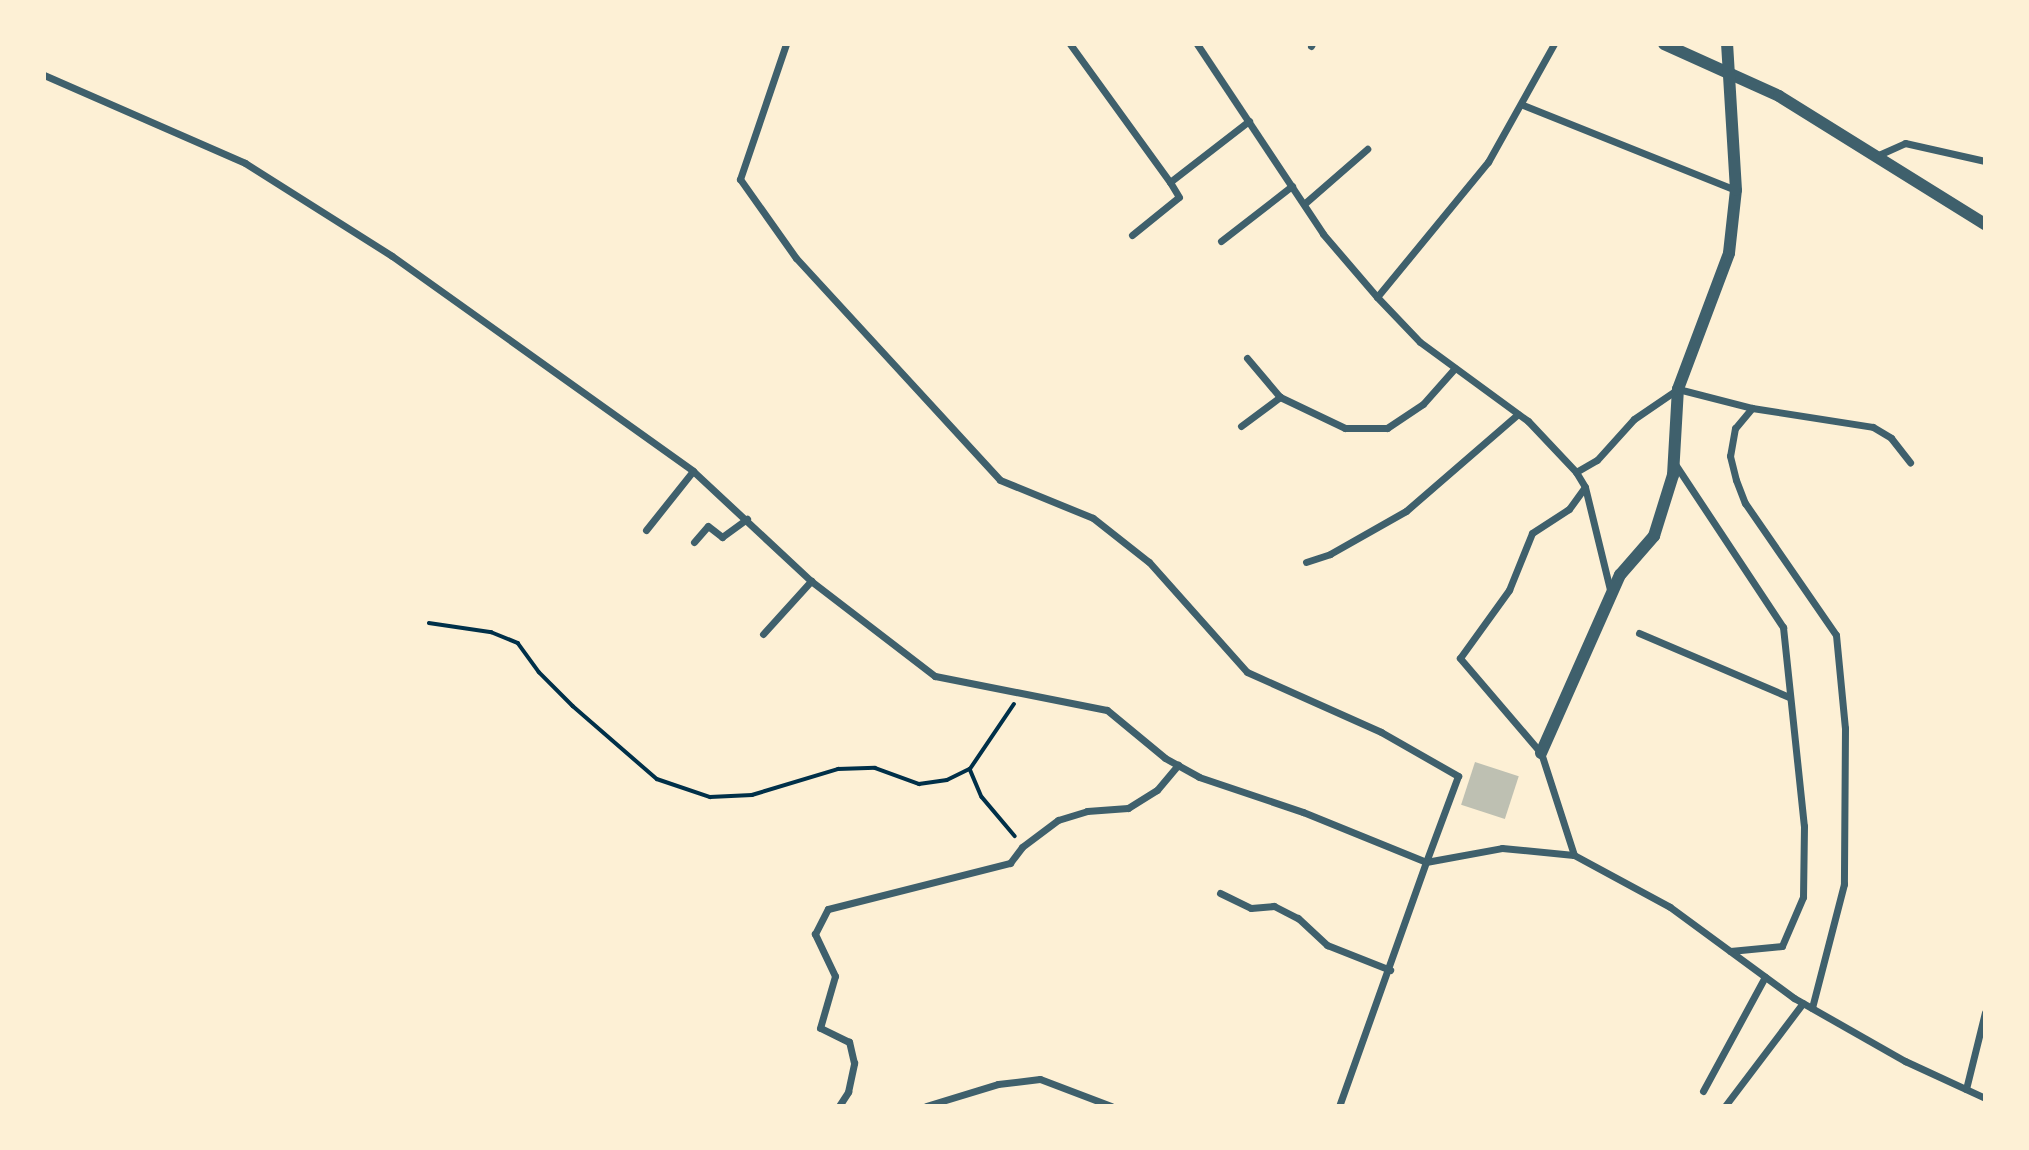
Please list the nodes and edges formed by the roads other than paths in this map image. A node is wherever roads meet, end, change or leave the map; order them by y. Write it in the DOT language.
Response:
graph roads {
  1 [pos="786,44"];
  2 [pos="1070,44"];
  3 [pos="1197,44"];
  4 [pos="1555,44"];
  5 [pos="1664,44"];
  6 [pos="1727,44"];
  7 [pos="1727,72"];
  8 [pos="44,75"];
  9 [pos="1523,105"];
  10 [pos="1250,121"];
  11 [pos="1367,149"];
  12 [pos="1874,157"];
  13 [pos="1985,161"];
  14 [pos="1170,182"];
  15 [pos="1292,186"];
  16 [pos="1736,190"];
  17 [pos="1304,204"];
  18 [pos="1985,224"];
  19 [pos="1132,235"];
  20 [pos="1221,241"];
  21 [pos="1377,297"];
  22 [pos="1247,358"];
  23 [pos="1455,368"];
  24 [pos="1678,389"];
  25 [pos="1280,397"];
  26 [pos="1752,408"];
  27 [pos="1518,414"];
  28 [pos="1241,426"];
  29 [pos="1673,460"];
  30 [pos="1910,462"];
  31 [pos="693,471"];
  32 [pos="1576,472"];
  33 [pos="1585,487"];
  34 [pos="747,519"];
  35 [pos="646,530"];
  36 [pos="694,542"];
  37 [pos="1306,562"];
  38 [pos="811,581"];
  39 [pos="1611,594"];
  40 [pos="1639,633"];
  41 [pos="763,634"];
  42 [pos="1789,697"];
  43 [pos="1541,753"];
  44 [pos="1178,765"];
  45 [pos="1574,855"];
  46 [pos="1426,862"];
  47 [pos="1220,893"];
  48 [pos="1730,951"];
  49 [pos="1390,970"];
  50 [pos="1765,976"];
  51 [pos="1803,1003"];
  52 [pos="1812,1008"];
  53 [pos="1985,1012"];
  54 [pos="1966,1089"];
  55 [pos="1703,1091"];
  56 [pos="1985,1098"];
  57 [pos="839,1106"];
  58 [pos="926,1106"];
  59 [pos="1111,1106"];
  60 [pos="1339,1106"];
  61 [pos="1725,1106"];
  1 -- 46 [label="street"];
  2 -- 14 [label="street"];
  3 -- 10 [label="street"];
  4 -- 9 [label="street"];
  5 -- 7 [label="street"];
  6 -- 7 [label="street"];
  7 -- 12 [label="street"];
  7 -- 16 [label="street"];
  8 -- 31 [label="street"];
  9 -- 16 [label="street"];
  9 -- 21 [label="street"];
  10 -- 14 [label="street"];
  10 -- 15 [label="street"];
  11 -- 17 [label="street"];
  12 -- 13 [label="street"];
  12 -- 18 [label="street"];
  14 -- 19 [label="street"];
  15 -- 17 [label="street"];
  15 -- 20 [label="street"];
  16 -- 24 [label="street"];
  17 -- 21 [label="street"];
  21 -- 23 [label="street"];
  22 -- 25 [label="street"];
  23 -- 25 [label="street"];
  23 -- 27 [label="street"];
  24 -- 26 [label="street"];
  24 -- 29 [label="street"];
  24 -- 32 [label="street"];
  25 -- 28 [label="street"];
  26 -- 30 [label="street"];
  26 -- 52 [label="street"];
  27 -- 32 [label="street"];
  27 -- 37 [label="street"];
  29 -- 39 [label="street"];
  29 -- 42 [label="street"];
  31 -- 34 [label="street"];
  31 -- 35 [label="street"];
  32 -- 33 [label="street"];
  33 -- 39 [label="street"];
  33 -- 43 [label="street"];
  34 -- 36 [label="street"];
  34 -- 38 [label="street"];
  38 -- 41 [label="street"];
  38 -- 44 [label="street"];
  39 -- 43 [label="street"];
  40 -- 42 [label="street"];
  42 -- 48 [label="street"];
  43 -- 45 [label="street"];
  44 -- 46 [label="street"];
  44 -- 57 [label="street"];
  45 -- 46 [label="street"];
  45 -- 48 [label="street"];
  46 -- 49 [label="street"];
  47 -- 49 [label="street"];
  48 -- 50 [label="street"];
  49 -- 60 [label="street"];
  50 -- 51 [label="street"];
  50 -- 55 [label="street"];
  51 -- 52 [label="street"];
  51 -- 61 [label="street"];
  52 -- 54 [label="street"];
  53 -- 54 [label="street"];
  54 -- 56 [label="street"];
  58 -- 59 [label="street"];
}
